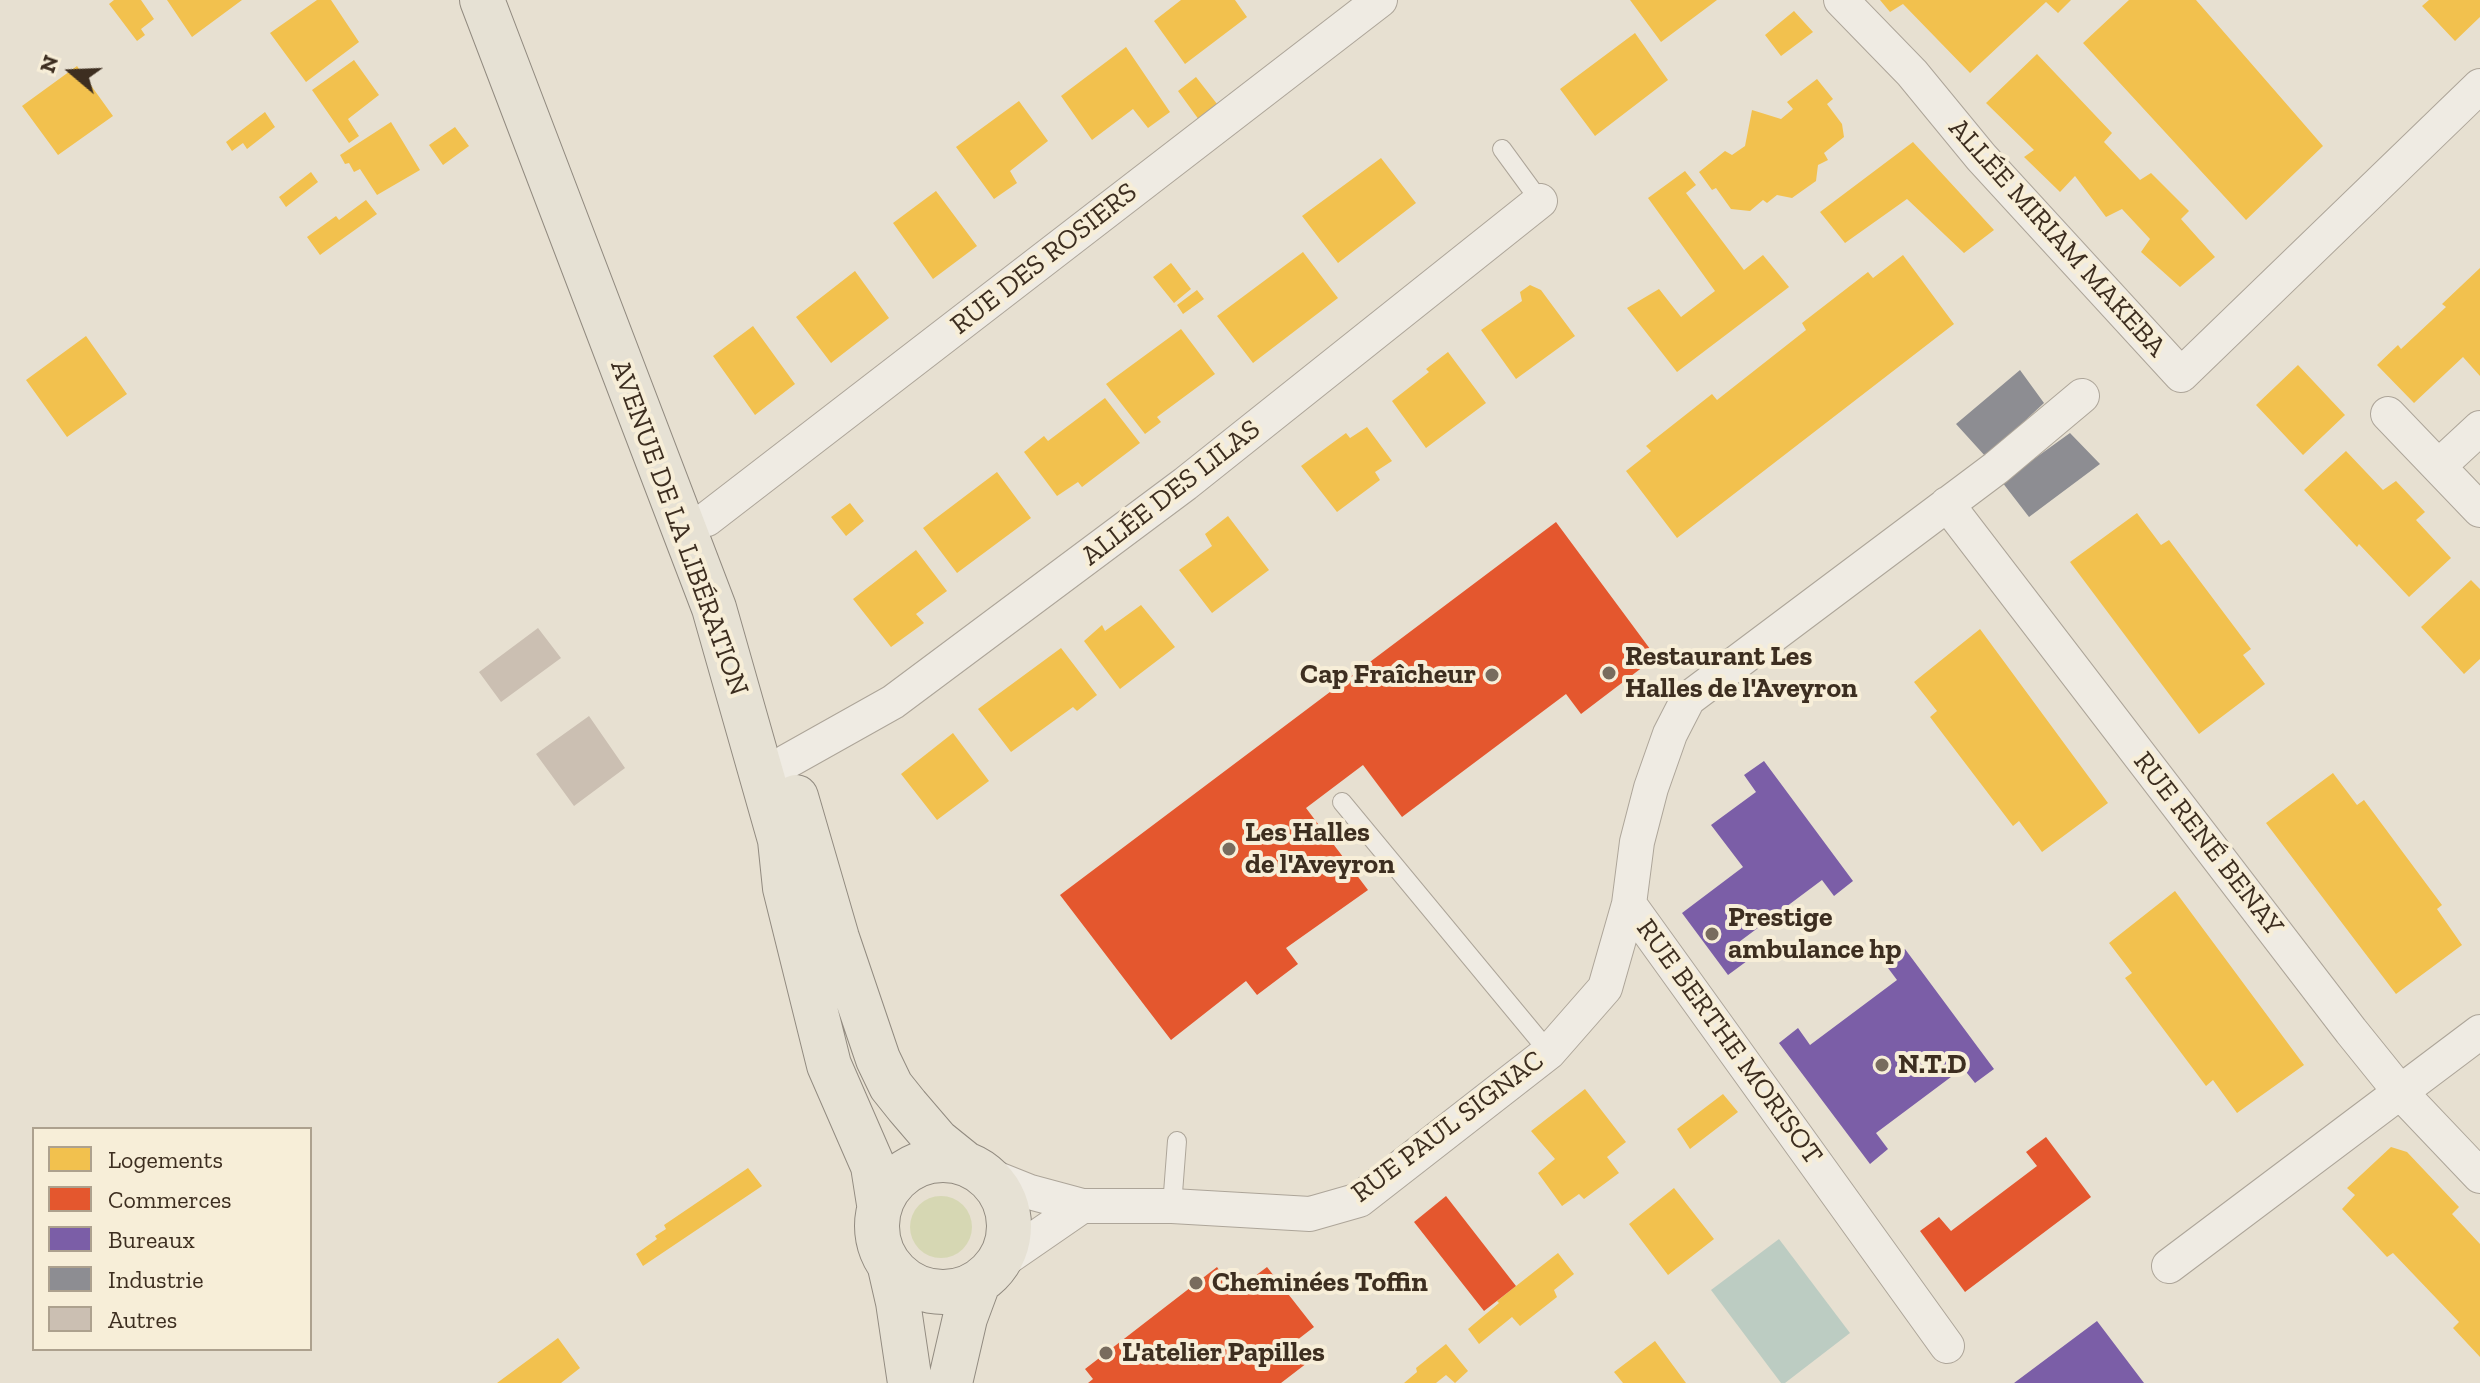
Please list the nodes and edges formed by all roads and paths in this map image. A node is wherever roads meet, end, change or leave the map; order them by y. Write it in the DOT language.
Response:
graph roads {
  1 [pos="482,0"];
  2 [pos="510,0"];
  3 [pos="1380,0"];
  4 [pos="1841,0"];
  5 [pos="2480,86"];
  6 [pos="1502,149"];
  7 [pos="1540,201"];
  8 [pos="2082,396"];
  9 [pos="2388,414"];
  10 [pos="2480,428"];
  11 [pos="2439,466"];
  12 [pos="1947,504"];
  13 [pos="2480,510"];
  14 [pos="695,522"];
  15 [pos="773,765"];
  16 [pos="1342,802"];
  17 [pos="1629,904"];
  18 [pos="2480,1032"];
  19 [pos="1549,1052"];
  20 [pos="2401,1093"];
  21 [pos="1177,1141"];
  22 [pos="974,1168"];
  23 [pos="2480,1176"];
  24 [pos="879,1204"];
  25 [pos="1082,1206"];
  26 [pos="1172,1206"];
  27 [pos="2169,1266"];
  28 [pos="890,1267"];
  29 [pos="987,1274"];
  30 [pos="1947,1346"];
  31 [pos="910,1383"];
  32 [pos="950,1383"];
  1 -- 14 [label="main road, AVENUE DE LA LIBÉRATION"];
  2 -- 14 [label="main road, AVENUE DE LA LIBÉRATION"];
  3 -- 14 [label="street, RUE DES ROSIERS"];
  4 -- 5 [label="street, ALLÉE MIRIAM MAKEBA"];
  6 -- 7 [label="lane"];
  7 -- 15 [label="street, ALLÉE DES LILAS"];
  8 -- 12 [label="street, RUE BERTHE MORISOT"];
  9 -- 11 [label="street"];
  10 -- 11 [label="street"];
  11 -- 13 [label="street"];
  12 -- 17 [label="street, RUE BERTHE MORISOT"];
  12 -- 20 [label="street, RUE RENÉ BENAY"];
  14 -- 15 [label="main road, AVENUE DE LA LIBÉRATION"];
  15 -- 22 [label="main road, AVENUE DE LA LIBÉRATION"];
  15 -- 24 [label="main road, AVENUE DE LA LIBÉRATION"];
  16 -- 19 [label="lane"];
  17 -- 19 [label="street, RUE PAUL SIGNAC"];
  17 -- 30 [label="street, RUE BERTHE MORISOT"];
  18 -- 20 [label="street"];
  19 -- 26 [label="street, RUE PAUL SIGNAC"];
  20 -- 23 [label="street, RUE RENÉ BENAY"];
  20 -- 27 [label="street"];
  21 -- 26 [label="lane"];
  22 -- 24 [label="main road"];
  22 -- 25 [label="street, RUE PAUL SIGNAC"];
  22 -- 29 [label="main road, AVENUE DE LA LIBÉRATION"];
  24 -- 28 [label="main road, AVENUE DE LA LIBÉRATION"];
  25 -- 26 [label="street, RUE PAUL SIGNAC"];
  25 -- 29 [label="street"];
  28 -- 29 [label="main road"];
  28 -- 31 [label="main road, AVENUE DE LA LIBÉRATION"];
  29 -- 32 [label="main road, AVENUE DE LA LIBÉRATION"];
}
